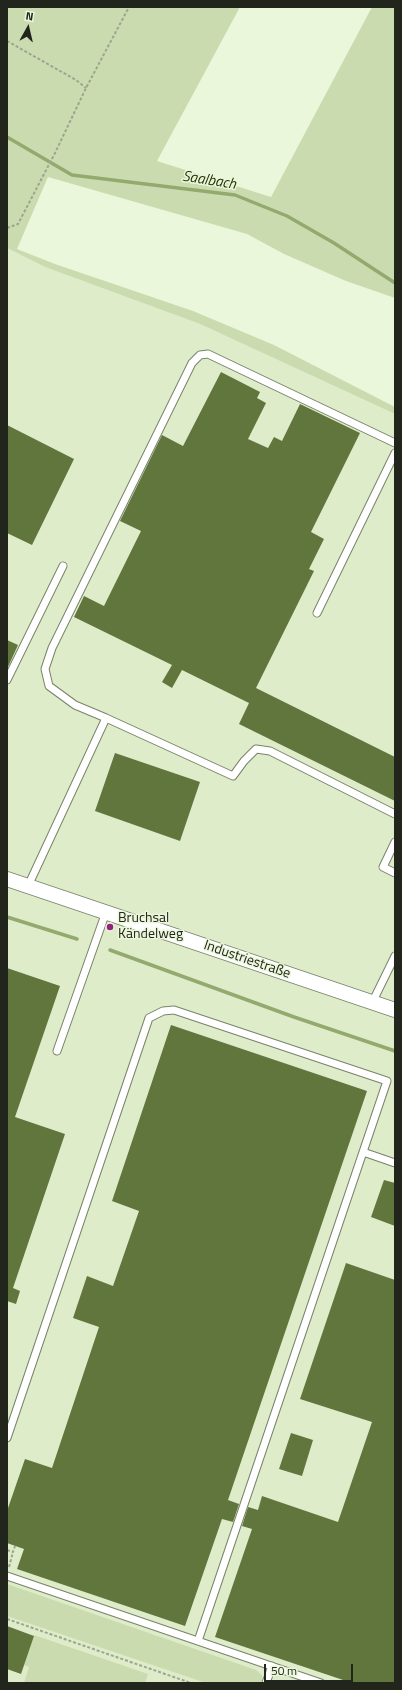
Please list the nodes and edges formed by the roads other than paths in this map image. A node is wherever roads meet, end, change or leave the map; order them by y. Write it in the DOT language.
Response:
graph roads {
  1 [pos="395,443"];
  2 [pos="395,453"];
  3 [pos="63,566"];
  4 [pos="317,613"];
  5 [pos="7,680"];
  6 [pos="106,718"];
  7 [pos="395,814"];
  8 [pos="395,842"];
  9 [pos="395,873"];
  10 [pos="7,879"];
  11 [pos="28,886"];
  12 [pos="104,917"];
  13 [pos="395,956"];
  14 [pos="372,1003"];
  15 [pos="395,1010"];
  16 [pos="57,1051"];
  17 [pos="363,1152"];
  18 [pos="395,1163"];
  19 [pos="7,1438"];
  20 [pos="7,1576"];
  21 [pos="198,1641"];
  22 [pos="272,1666"];
  23 [pos="266,1683"];
  24 [pos="321,1683"];
  1 -- 6 [label="lane"];
  2 -- 4 [label="lane"];
  3 -- 5 [label="lane"];
  6 -- 7 [label="lane"];
  6 -- 11 [label="lane"];
  8 -- 9 [label="lane"];
  10 -- 11 [label="street, Industriestraße"];
  11 -- 12 [label="street, Industriestraße"];
  12 -- 14 [label="street, Industriestraße"];
  12 -- 16 [label="lane"];
  13 -- 14 [label="lane"];
  14 -- 15 [label="street, Industriestraße"];
  17 -- 18 [label="lane"];
  17 -- 19 [label="lane"];
  17 -- 21 [label="lane"];
  20 -- 21 [label="lane"];
  21 -- 22 [label="lane"];
  22 -- 23 [label="lane"];
  22 -- 24 [label="lane"];
}
